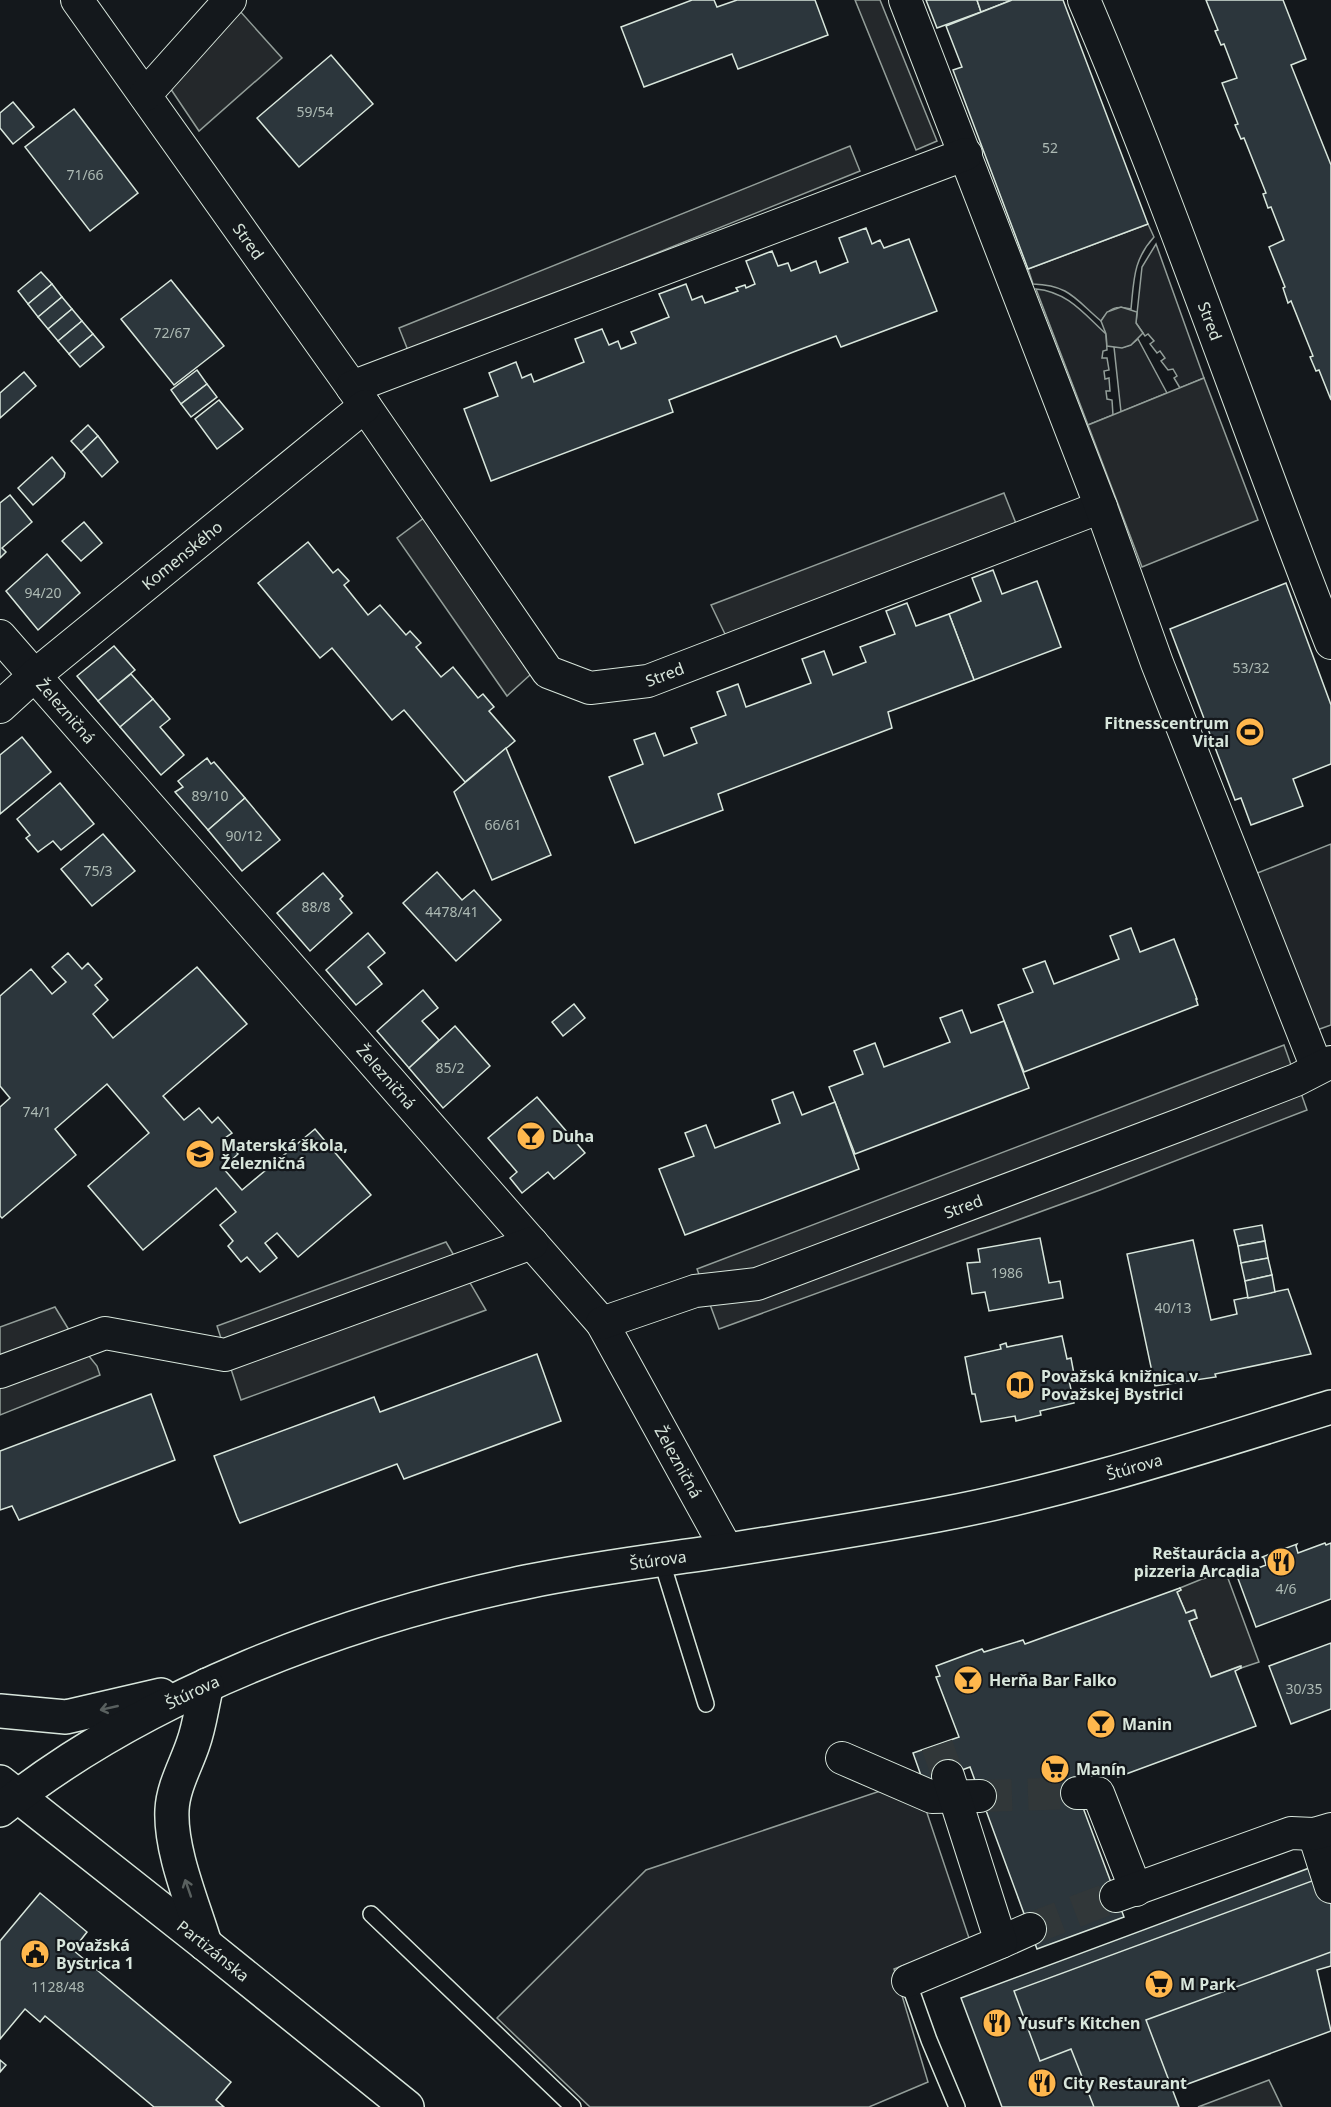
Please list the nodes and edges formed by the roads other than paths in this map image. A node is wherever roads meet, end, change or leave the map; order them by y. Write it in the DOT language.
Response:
graph roads {
  1 [pos="77,0"];
  2 [pos="230,0"];
  3 [pos="905,0"];
  4 [pos="1084,0"];
  5 [pos="145,95"];
  6 [pos="966,154"];
  7 [pos="358,397"];
  8 [pos="1101,507"];
  9 [pos="0,636"];
  10 [pos="1331,643"];
  11 [pos="34,676"];
  12 [pos="0,707"];
  13 [pos="1324,1065"];
  14 [pos="532,1243"];
  15 [pos="602,1323"];
  16 [pos="0,1372"];
  17 [pos="1331,1407"];
  18 [pos="727,1550"];
  19 [pos="662,1559"];
  20 [pos="207,1685"];
  21 [pos="706,1704"];
  22 [pos="0,1711"];
  23 [pos="842,1758"];
  24 [pos="1077,1793"];
  25 [pos="6,1796"];
  26 [pos="1322,1832"];
  27 [pos="1331,1887"];
  28 [pos="371,1914"];
  29 [pos="1029,1929"];
  30 [pos="1001,1942"];
  31 [pos="205,1944"];
  32 [pos="908,1981"];
  33 [pos="407,2107"];
  34 [pos="573,2107"];
  35 [pos="957,2107"];
  1 -- 5 [label="street, Stred"];
  2 -- 5 [label="street"];
  3 -- 6 [label="street, Stred"];
  4 -- 10 [label="street, Stred"];
  5 -- 7 [label="street, Stred"];
  6 -- 7 [label="street"];
  6 -- 8 [label="street, Stred"];
  7 -- 8 [label="street, Stred"];
  7 -- 11 [label="street, Komenského"];
  8 -- 13 [label="street, Stred"];
  9 -- 11 [label="street, Železničná"];
  11 -- 12 [label="street, Komenského"];
  11 -- 14 [label="street, Železničná"];
  13 -- 15 [label="street, Stred"];
  14 -- 15 [label="street, Železničná"];
  14 -- 16 [label="street"];
  15 -- 18 [label="street, Železničná"];
  17 -- 18 [label="main road, Štúrova"];
  18 -- 19 [label="main road, Štúrova"];
  19 -- 20 [label="main road, Štúrova"];
  19 -- 21 [label="lane"];
  20 -- 22 [label="main road, one-way"];
  20 -- 25 [label="main road, Štúrova"];
  31 -- 20 [label="main road, one-way"];
  23 -- 30 [label="street"];
  24 -- 26 [label="street"];
  25 -- 31 [label="main road, Partizánska"];
  26 -- 27 [label="street"];
  28 -- 34 [label="lane"];
  29 -- 30 [label="street"];
  30 -- 32 [label="street"];
  31 -- 33 [label="main road, Partizánska"];
  32 -- 35 [label="lane"];
}
